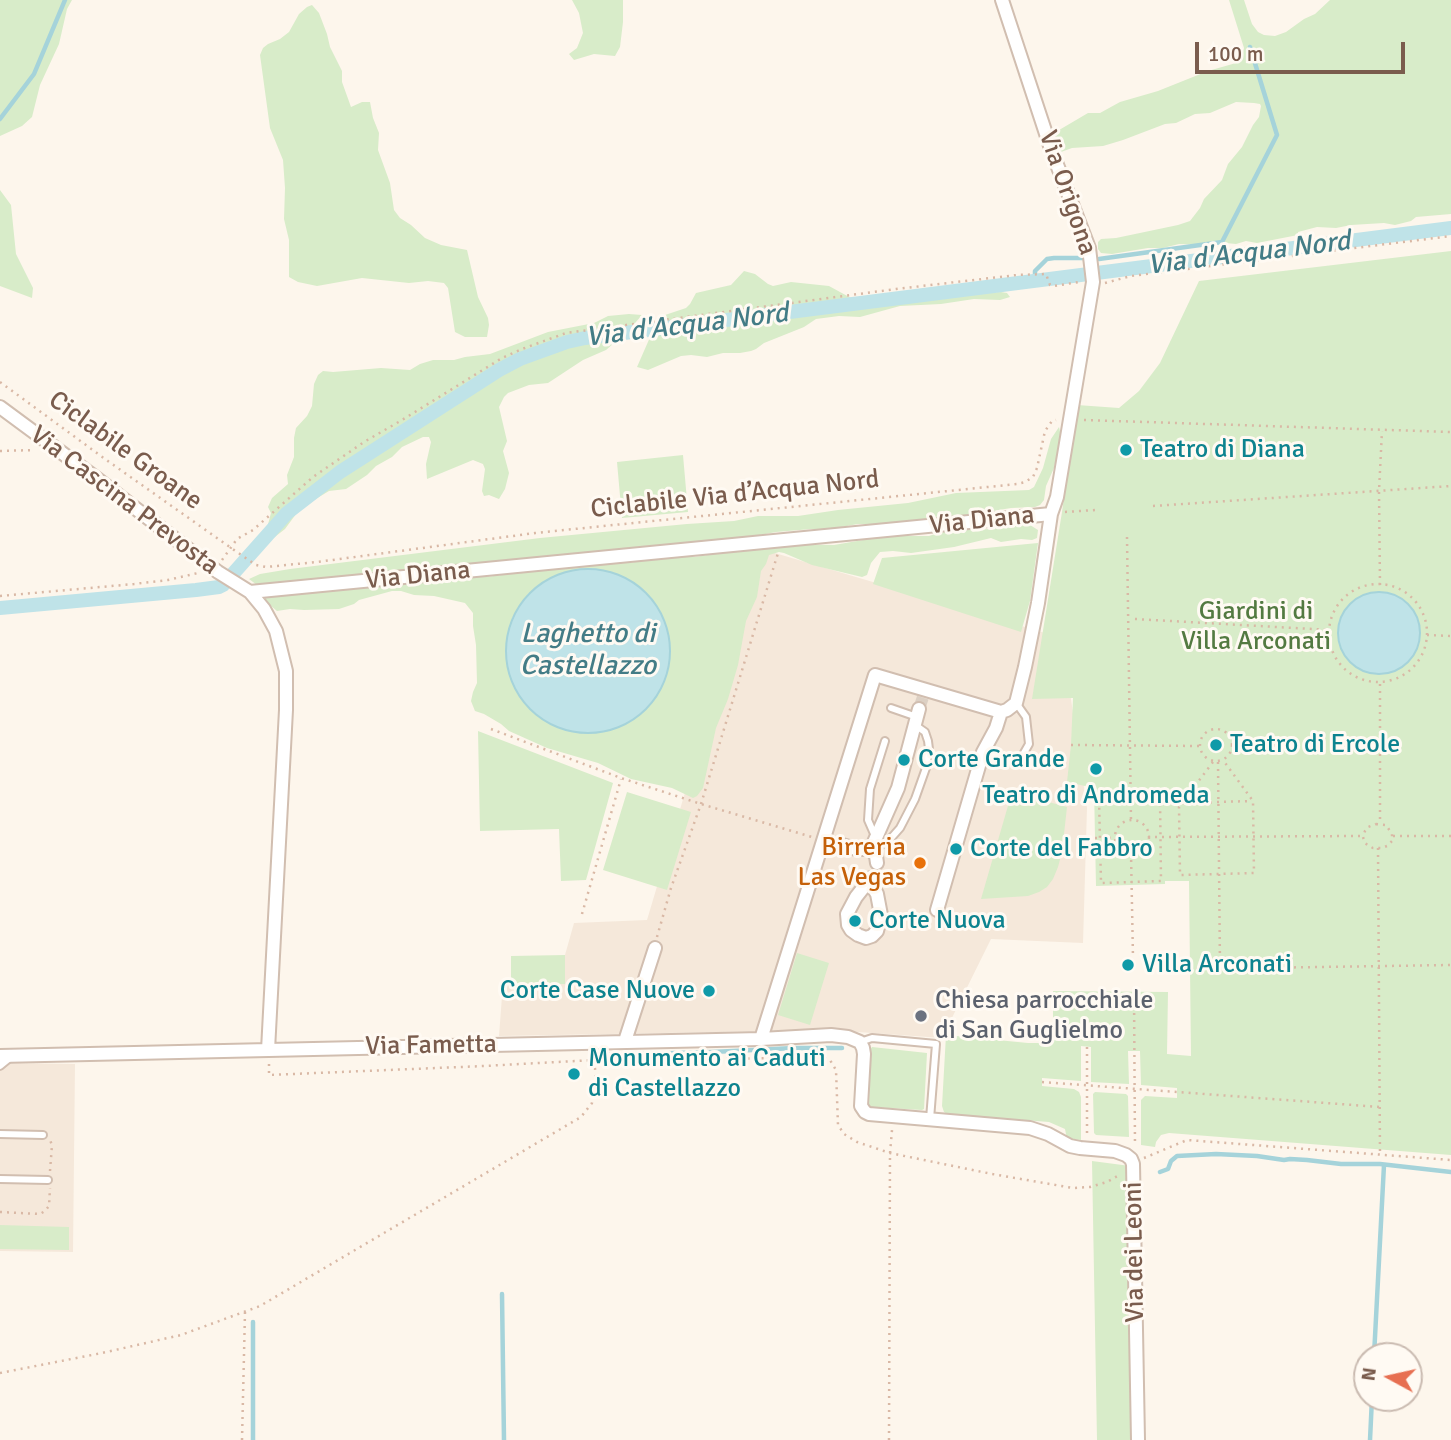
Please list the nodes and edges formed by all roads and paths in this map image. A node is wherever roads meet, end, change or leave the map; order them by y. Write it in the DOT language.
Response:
graph roads {
  1 [pos="1002,0"];
  2 [pos="1451,236"];
  3 [pos="1093,285"];
  4 [pos="0,382"];
  5 [pos="0,407"];
  6 [pos="1069,420"];
  7 [pos="1382,430"];
  8 [pos="1451,432"];
  9 [pos="34,450"];
  10 [pos="0,451"];
  11 [pos="1451,486"];
  12 [pos="1379,491"];
  13 [pos="1153,506"];
  14 [pos="1095,510"];
  15 [pos="1051,514"];
  16 [pos="1127,537"];
  17 [pos="782,541"];
  18 [pos="232,549"];
  19 [pos="216,570"];
  20 [pos="1380,585"];
  21 [pos="250,592"];
  22 [pos="0,596"];
  23 [pos="1135,620"];
  24 [pos="1330,630"];
  25 [pos="1427,635"];
  26 [pos="1451,636"];
  27 [pos="1380,682"];
  28 [pos="1016,702"];
  29 [pos="891,708"];
  30 [pos="1001,712"];
  31 [pos="917,717"];
  32 [pos="491,729"];
  33 [pos="885,741"];
  34 [pos="1071,745"];
  35 [pos="1130,745"];
  36 [pos="1286,745"];
  37 [pos="1200,746"];
  38 [pos="1232,746"];
  39 [pos="983,752"];
  40 [pos="1218,761"];
  41 [pos="621,778"];
  42 [pos="898,788"];
  43 [pos="1130,794"];
  44 [pos="915,799"];
  45 [pos="1253,801"];
  46 [pos="1218,802"];
  47 [pos="1182,803"];
  48 [pos="701,804"];
  49 [pos="1131,820"];
  50 [pos="1380,824"];
  51 [pos="1363,836"];
  52 [pos="1393,836"];
  53 [pos="1451,836"];
  54 [pos="1149,837"];
  55 [pos="1161,837"];
  56 [pos="1179,837"];
  57 [pos="1219,837"];
  58 [pos="1254,837"];
  59 [pos="1069,838"];
  60 [pos="1078,838"];
  61 [pos="1098,838"];
  62 [pos="1115,838"];
  63 [pos="824,841"];
  64 [pos="874,844"];
  65 [pos="842,845"];
  66 [pos="1378,848"];
  67 [pos="1131,853"];
  68 [pos="877,863"];
  69 [pos="1219,874"];
  70 [pos="1132,883"];
  71 [pos="937,910"];
  72 [pos="582,914"];
  73 [pos="655,947"];
  74 [pos="1133,958"];
  75 [pos="1451,965"];
  76 [pos="1380,966"];
  77 [pos="1220,968"];
  78 [pos="1189,969"];
  79 [pos="1134,992"];
  80 [pos="761,1039"];
  81 [pos="625,1041"];
  82 [pos="592,1042"];
  83 [pos="860,1042"];
  84 [pos="1087,1047"];
  85 [pos="268,1050"];
  86 [pos="6,1056"];
  87 [pos="594,1060"];
  88 [pos="0,1066"];
  89 [pos="1042,1082"];
  90 [pos="1087,1086"];
  91 [pos="1135,1090"];
  92 [pos="1380,1108"];
  93 [pos="894,1116"];
  94 [pos="930,1120"];
  95 [pos="0,1134"];
  96 [pos="43,1135"];
  97 [pos="1087,1149"];
  98 [pos="890,1153"];
  99 [pos="1380,1155"];
  100 [pos="1451,1160"];
  101 [pos="1132,1161"];
  102 [pos="0,1179"];
  103 [pos="48,1180"];
  104 [pos="244,1312"];
  105 [pos="0,1373"];
  106 [pos="242,1440"];
  107 [pos="889,1440"];
  108 [pos="1139,1440"];
  1 -- 3 [label="street, Via Origona"];
  2 -- 3 [label="path"];
  3 -- 6 [label="street, Via Origona"];
  3 -- 18 [label="path"];
  4 -- 18 [label="path, Ciclabile Groane"];
  5 -- 19 [label="street, Via Cascina Prevosta"];
  6 -- 7 [label="path"];
  6 -- 15 [label="street, Via Origona"];
  6 -- 18 [label="path, Ciclabile Via d’Acqua Nord"];
  7 -- 8 [label="path"];
  7 -- 12 [label="path"];
  9 -- 10 [label="path"];
  11 -- 12 [label="path"];
  12 -- 13 [label="path"];
  12 -- 20 [label="path"];
  14 -- 15 [label="path"];
  15 -- 17 [label="street, Via Diana"];
  15 -- 28 [label="street, Via Origona"];
  16 -- 35 [label="path"];
  17 -- 21 [label="street, Via Diana"];
  17 -- 48 [label="path"];
  18 -- 19 [label="path"];
  19 -- 21 [label="street, Via Cascina Prevosta"];
  19 -- 22 [label="path"];
  20 -- 24 [label="path"];
  20 -- 25 [label="path"];
  21 -- 85 [label="street"];
  23 -- 24 [label="path"];
  24 -- 27 [label="path"];
  25 -- 26 [label="path"];
  25 -- 27 [label="path"];
  27 -- 50 [label="path"];
  28 -- 30 [label="street"];
  28 -- 39 [label="lane"];
  29 -- 31 [label="lane"];
  30 -- 39 [label="street"];
  30 -- 63 [label="street"];
  31 -- 42 [label="street"];
  31 -- 44 [label="lane"];
  32 -- 41 [label="path"];
  33 -- 64 [label="lane"];
  34 -- 35 [label="path"];
  35 -- 37 [label="path"];
  35 -- 43 [label="path"];
  36 -- 38 [label="path"];
  37 -- 38 [label="path"];
  37 -- 40 [label="path"];
  38 -- 40 [label="path"];
  39 -- 71 [label="street"];
  40 -- 45 [label="path"];
  40 -- 46 [label="path"];
  40 -- 47 [label="path"];
  41 -- 48 [label="path"];
  41 -- 72 [label="path"];
  42 -- 44 [label="lane"];
  42 -- 64 [label="street"];
  43 -- 49 [label="path"];
  43 -- 55 [label="path"];
  43 -- 61 [label="path"];
  44 -- 64 [label="lane"];
  45 -- 46 [label="path"];
  45 -- 58 [label="path"];
  46 -- 47 [label="path"];
  46 -- 57 [label="path"];
  47 -- 56 [label="path"];
  48 -- 63 [label="path"];
  48 -- 73 [label="path"];
  49 -- 54 [label="path"];
  49 -- 62 [label="path"];
  50 -- 51 [label="path"];
  50 -- 52 [label="path"];
  51 -- 58 [label="path"];
  51 -- 66 [label="path"];
  52 -- 53 [label="path"];
  52 -- 66 [label="path"];
  54 -- 55 [label="path"];
  54 -- 67 [label="path"];
  55 -- 56 [label="path"];
  55 -- 70 [label="path"];
  56 -- 57 [label="path"];
  56 -- 69 [label="path"];
  57 -- 58 [label="path"];
  57 -- 69 [label="path"];
  58 -- 69 [label="path"];
  59 -- 60 [label="path"];
  61 -- 62 [label="path"];
  61 -- 70 [label="path"];
  62 -- 67 [label="path"];
  63 -- 80 [label="street"];
  64 -- 65 [label="street"];
  64 -- 68 [label="street"];
  66 -- 76 [label="path"];
  67 -- 70 [label="path"];
  69 -- 77 [label="path"];
  70 -- 74 [label="path"];
  73 -- 81 [label="street"];
  75 -- 76 [label="path"];
  76 -- 77 [label="path"];
  76 -- 92 [label="path"];
  77 -- 78 [label="path"];
  79 -- 91 [label="path"];
  80 -- 81 [label="street, Via Fametta"];
  80 -- 83 [label="street, Via Fametta"];
  81 -- 82 [label="street, Via Fametta"];
  82 -- 85 [label="street, Via Fametta"];
  82 -- 87 [label="path"];
  83 -- 93 [label="street, Via dei Leoni"];
  83 -- 94 [label="lane"];
  84 -- 90 [label="path"];
  85 -- 86 [label="street, Via Fametta"];
  85 -- 87 [label="path"];
  86 -- 88 [label="lane"];
  87 -- 98 [label="path"];
  87 -- 104 [label="path"];
  89 -- 90 [label="path"];
  90 -- 91 [label="path"];
  90 -- 97 [label="path"];
  91 -- 92 [label="path"];
  91 -- 101 [label="path"];
  92 -- 99 [label="path"];
  93 -- 94 [label="street, Via dei Leoni"];
  93 -- 98 [label="path"];
  94 -- 97 [label="street, Via dei Leoni"];
  95 -- 96 [label="lane"];
  97 -- 101 [label="street, Via dei Leoni"];
  98 -- 101 [label="path"];
  98 -- 107 [label="path"];
  99 -- 100 [label="path"];
  99 -- 101 [label="path"];
  101 -- 108 [label="street, Via dei Leoni"];
  102 -- 103 [label="lane"];
  104 -- 105 [label="path"];
  104 -- 106 [label="path"];
}
